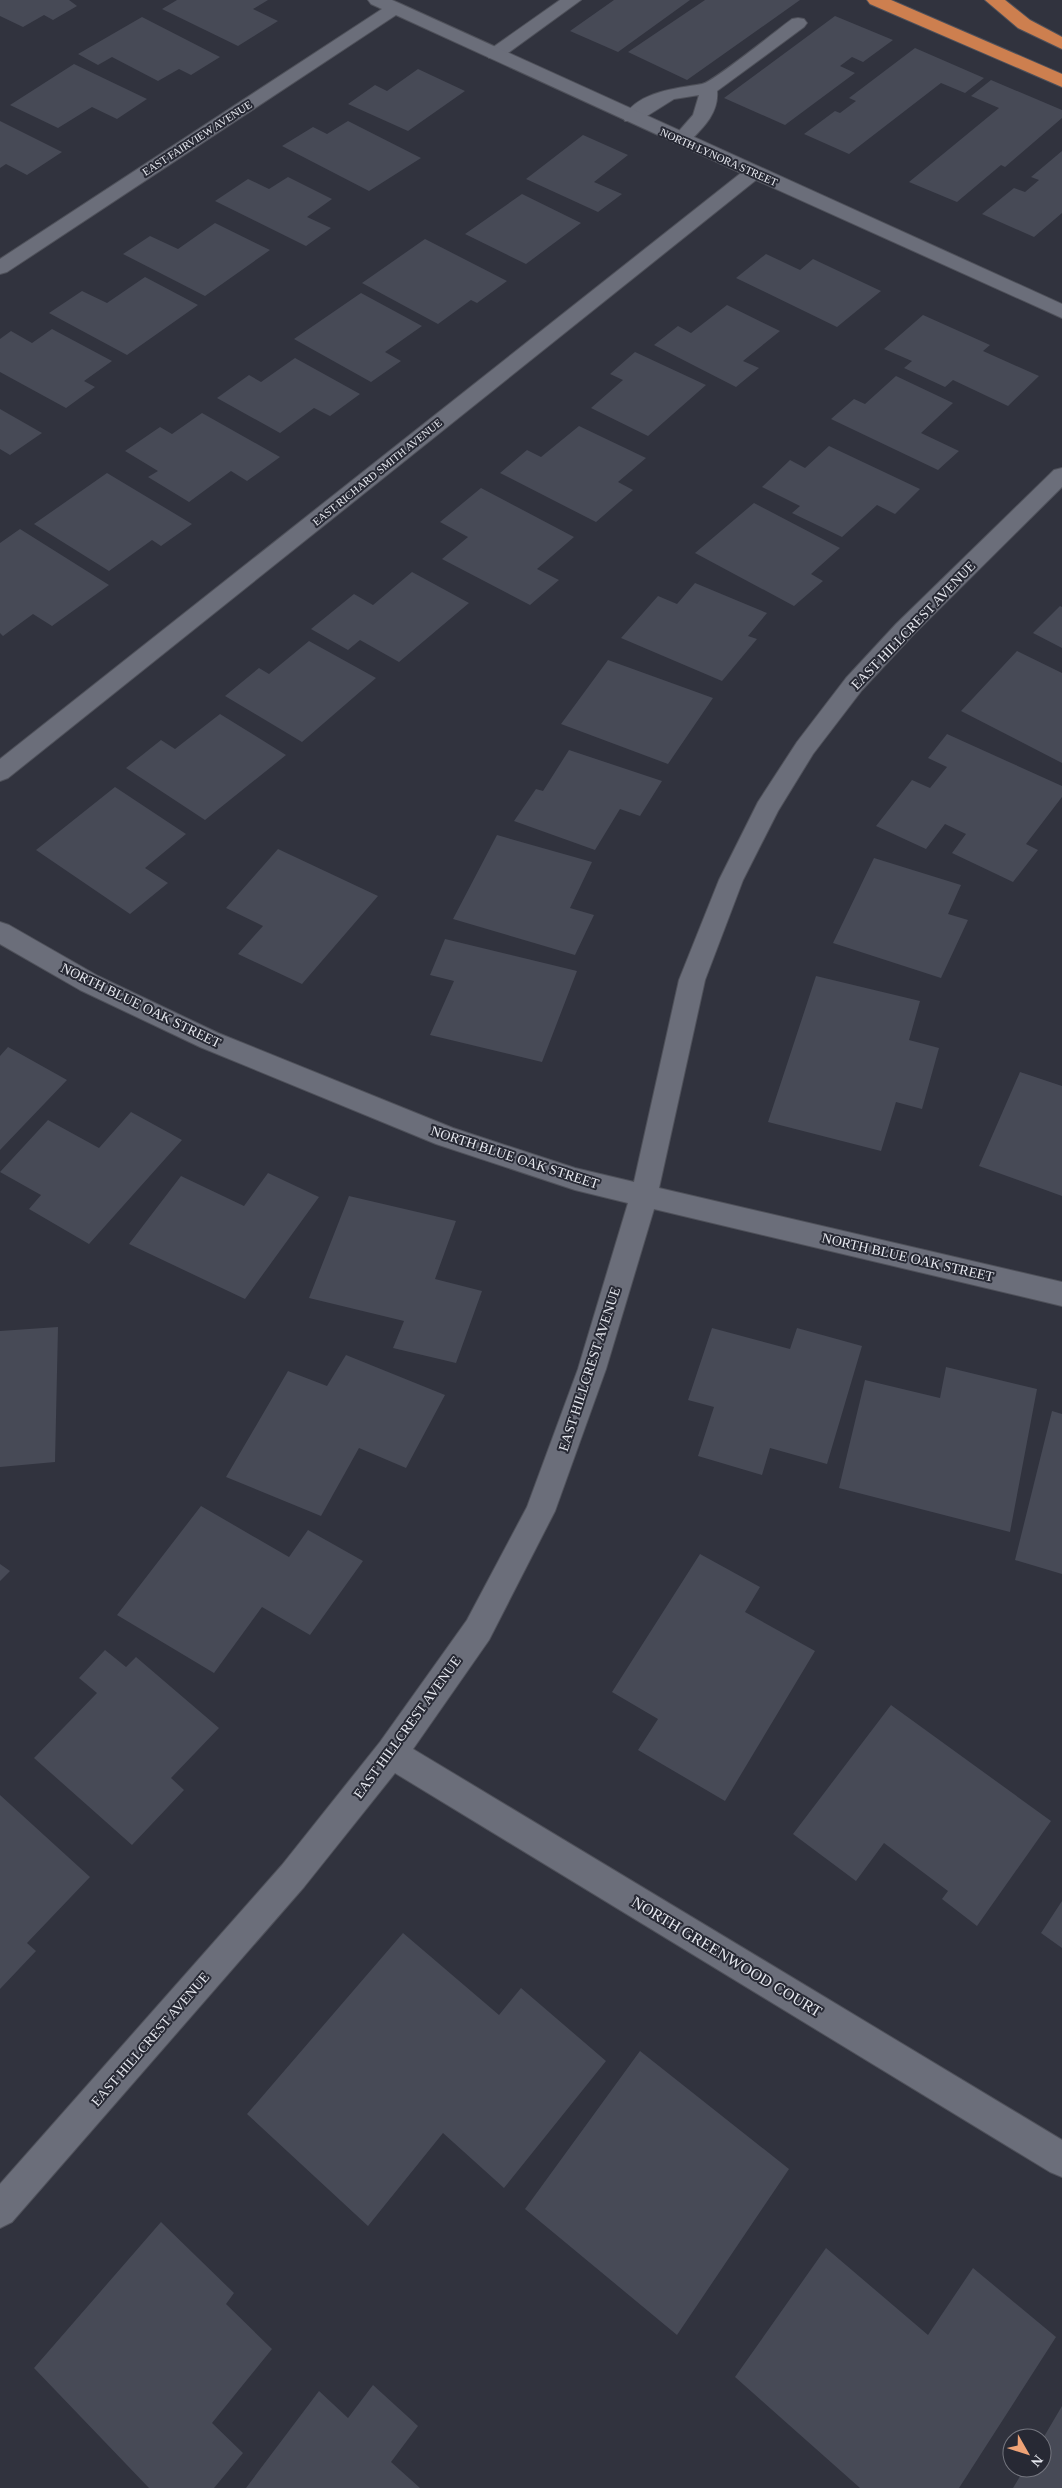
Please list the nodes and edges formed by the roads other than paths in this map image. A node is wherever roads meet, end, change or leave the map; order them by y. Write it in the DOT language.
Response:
graph roads {
  1 [pos="377,0"];
  2 [pos="572,0"];
  3 [pos="876,0"];
  4 [pos="994,0"];
  5 [pos="395,8"];
  6 [pos="798,23"];
  7 [pos="1062,44"];
  8 [pos="495,54"];
  9 [pos="1062,81"];
  10 [pos="708,89"];
  11 [pos="632,117"];
  12 [pos="681,139"];
  13 [pos="754,172"];
  14 [pos="0,268"];
  15 [pos="1062,312"];
  16 [pos="1062,475"];
  17 [pos="0,772"];
  18 [pos="0,932"];
  19 [pos="644,1196"];
  20 [pos="1062,1294"];
  21 [pos="392,1753"];
  22 [pos="1062,2160"];
  23 [pos="0,2210"];
  1 -- 5 [label="street, NORTH LYNORA STREET"];
  2 -- 8 [label="street"];
  3 -- 9 [label="highway"];
  4 -- 7 [label="highway"];
  5 -- 8 [label="street, NORTH LYNORA STREET"];
  5 -- 14 [label="street, EAST FAIRVIEW AVENUE"];
  6 -- 10 [label="street"];
  8 -- 11 [label="street, NORTH LYNORA STREET"];
  10 -- 11 [label="street"];
  10 -- 12 [label="street"];
  11 -- 12 [label="street, NORTH LYNORA STREET"];
  12 -- 13 [label="street, NORTH LYNORA STREET"];
  13 -- 15 [label="street, NORTH LYNORA STREET"];
  13 -- 17 [label="street, EAST RICHARD SMITH AVENUE"];
  16 -- 19 [label="street, EAST HILLCREST AVENUE"];
  18 -- 19 [label="street, NORTH BLUE OAK STREET"];
  19 -- 20 [label="street, NORTH BLUE OAK STREET"];
  19 -- 21 [label="street, EAST HILLCREST AVENUE"];
  21 -- 22 [label="street, NORTH GREENWOOD COURT"];
  21 -- 23 [label="street, EAST HILLCREST AVENUE"];
}
